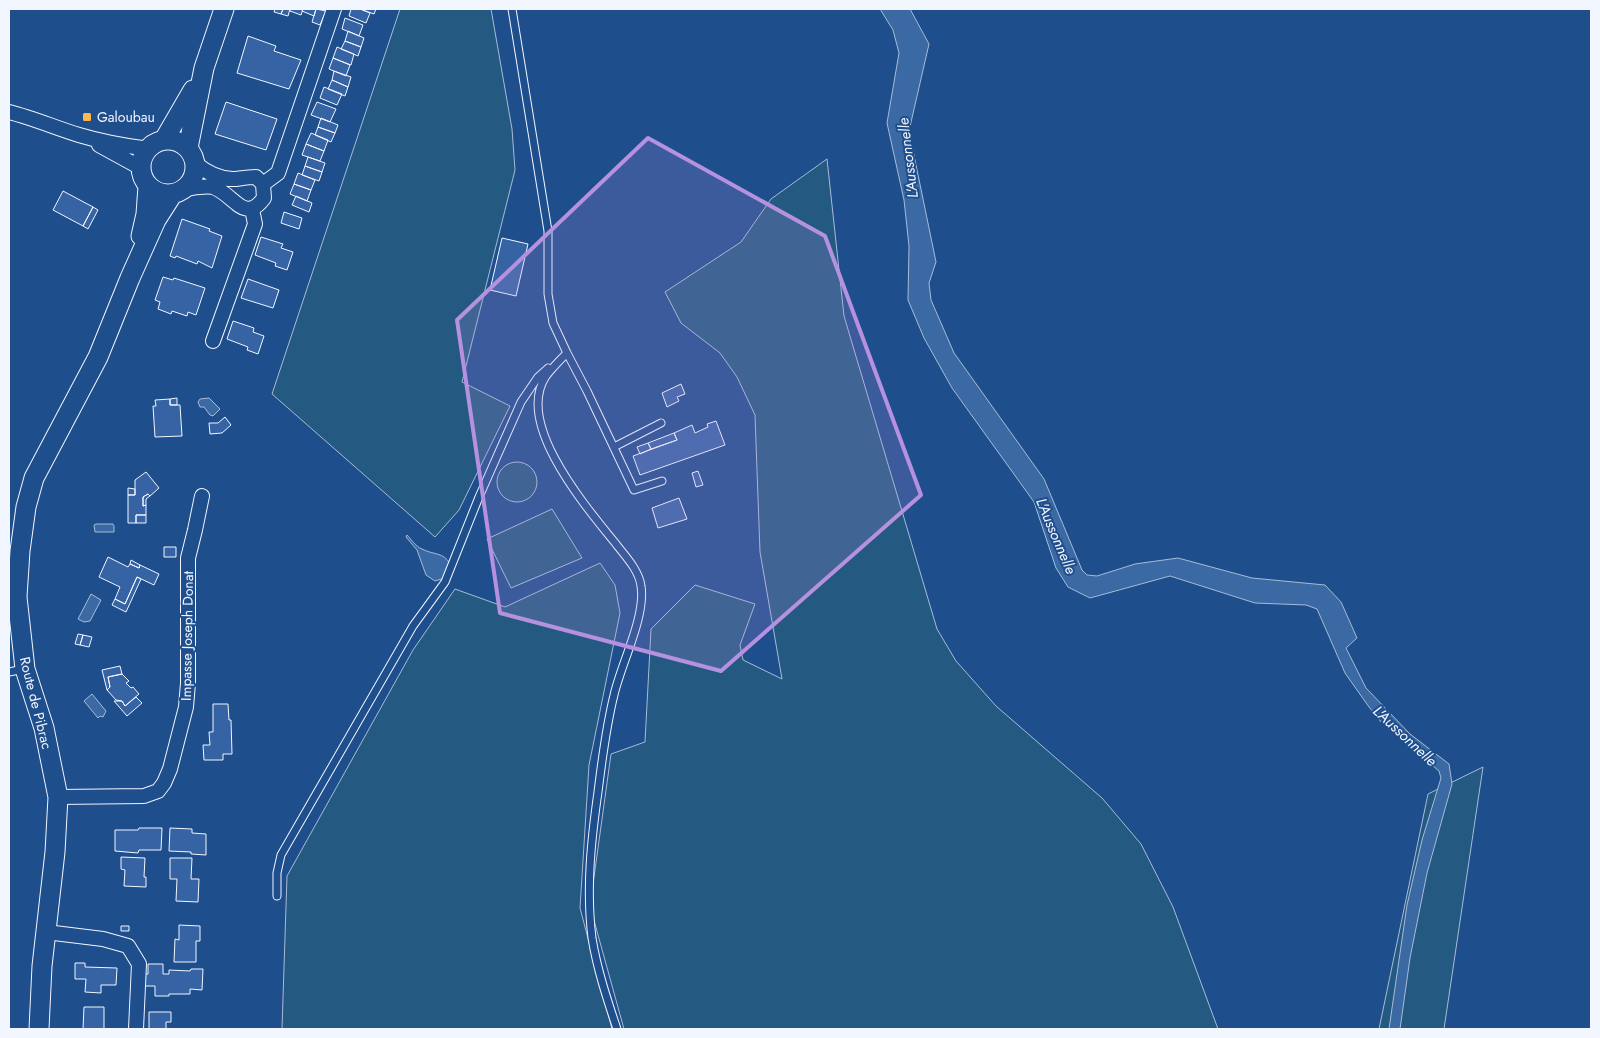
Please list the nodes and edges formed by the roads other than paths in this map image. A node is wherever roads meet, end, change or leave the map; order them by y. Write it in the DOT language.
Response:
graph roads {
  1 [pos="224,9"];
  2 [pos="334,9"];
  3 [pos="512,9"];
  4 [pos="204,68"];
  5 [pos="9,101"];
  6 [pos="9,112"];
  7 [pos="24,116"];
  8 [pos="80,136"];
  9 [pos="157,144"];
  10 [pos="192,156"];
  11 [pos="141,168"];
  12 [pos="264,184"];
  13 [pos="148,186"];
  14 [pos="178,192"];
  15 [pos="252,209"];
  16 [pos="130,278"];
  17 [pos="213,341"];
  18 [pos="566,353"];
  19 [pos="661,423"];
  20 [pos="614,447"];
  21 [pos="662,481"];
  22 [pos="202,496"];
  23 [pos="17,670"];
  24 [pos="58,798"];
  25 [pos="277,896"];
  26 [pos="46,932"];
  27 [pos="38,1029"];
  28 [pos="136,1029"];
  29 [pos="617,1029"];
  1 -- 4 [label="main road, Route de Pibrac"];
  2 -- 12 [label="street"];
  3 -- 18 [label="lane"];
  4 -- 9 [label="main road, Route de Pibrac"];
  4 -- 10 [label="main road, Route de Pibrac"];
  5 -- 7 [label="street"];
  6 -- 7 [label="street"];
  7 -- 8 [label="street"];
  8 -- 9 [label="street"];
  8 -- 11 [label="street"];
  9 -- 10 [label="main road"];
  9 -- 11 [label="main road, Route de Pibrac"];
  10 -- 12 [label="street"];
  10 -- 14 [label="main road, Route de Pibrac"];
  11 -- 13 [label="main road, Route de Pibrac"];
  12 -- 15 [label="street"];
  13 -- 14 [label="main road"];
  13 -- 16 [label="main road, Route de Pibrac"];
  14 -- 15 [label="street"];
  14 -- 16 [label="main road, Route de Pibrac"];
  15 -- 17 [label="street"];
  16 -- 23 [label="main road, Route de Pibrac"];
  18 -- 20 [label="lane"];
  18 -- 25 [label="lane"];
  18 -- 29 [label="lane"];
  19 -- 20 [label="lane"];
  20 -- 21 [label="lane"];
  22 -- 24 [label="street, Impasse Joseph Donat"];
  23 -- 24 [label="main road, Route de Pibrac"];
  24 -- 26 [label="main road, Route de Pibrac"];
  26 -- 27 [label="main road, Route de Pibrac"];
  26 -- 28 [label="street"];
}
